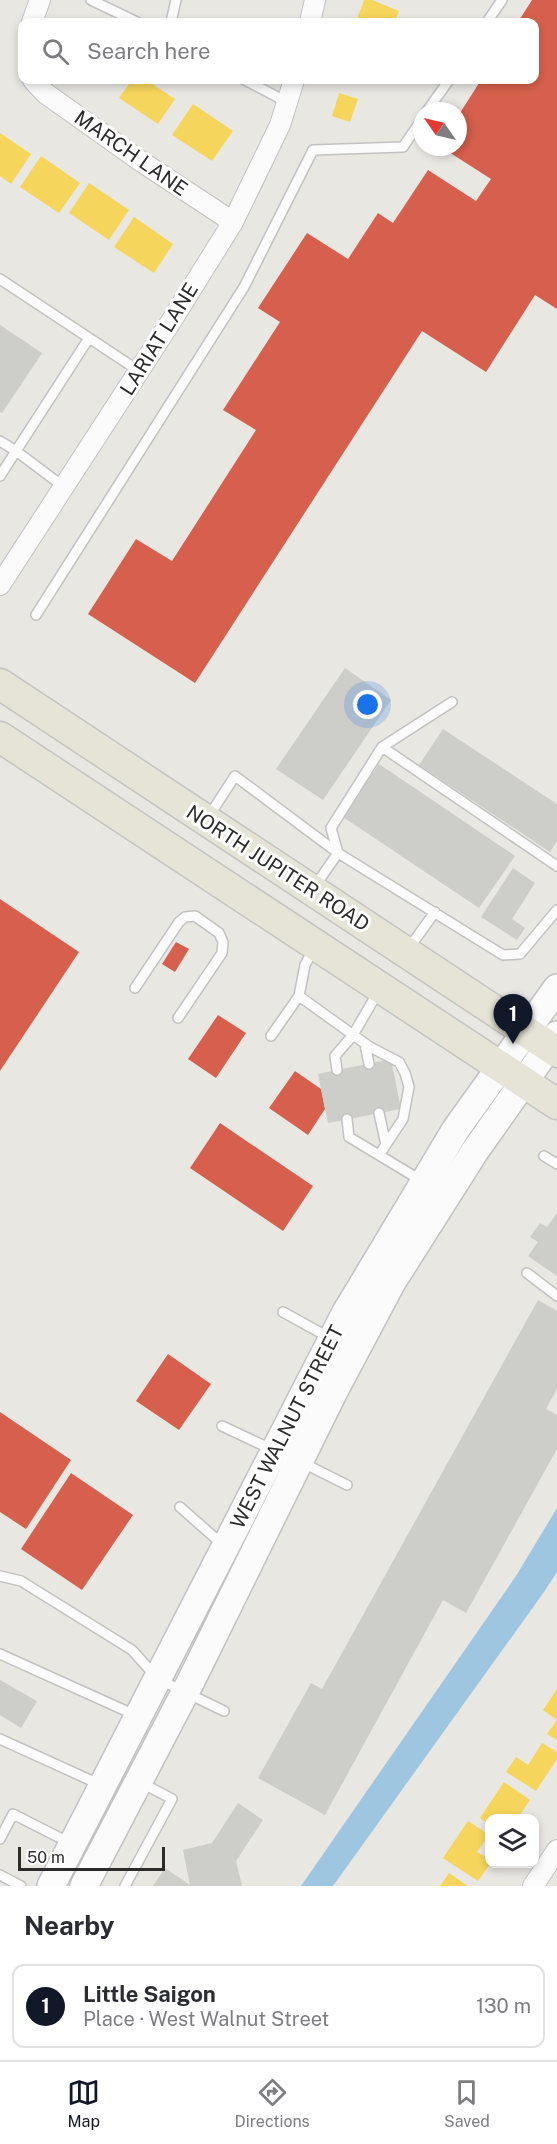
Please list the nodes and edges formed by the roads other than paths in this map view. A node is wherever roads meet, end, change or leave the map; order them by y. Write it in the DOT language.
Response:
graph roads {
  1 [pos="40,0"];
  2 [pos="91,0"];
  3 [pos="176,0"];
  4 [pos="315,0"];
  5 [pos="502,0"];
  6 [pos="33,18"];
  7 [pos="129,18"];
  8 [pos="172,18"];
  9 [pos="311,18"];
  10 [pos="490,18"];
  11 [pos="37,84"];
  12 [pos="253,84"];
  13 [pos="293,84"];
  14 [pos="445,84"];
  15 [pos="287,102"];
  16 [pos="433,102"];
  17 [pos="413,132"];
  18 [pos="233,222"];
  19 [pos="0,279"];
  20 [pos="89,338"];
  21 [pos="139,371"];
  22 [pos="0,441"];
  23 [pos="16,451"];
  24 [pos="0,476"];
  25 [pos="64,487"];
  26 [pos="0,585"];
  27 [pos="36,615"];
  28 [pos="0,684"];
  29 [pos="452,702"];
  30 [pos="0,737"];
  31 [pos="382,747"];
  32 [pos="206,820"];
  33 [pos="338,853"];
  34 [pos="182,856"];
  35 [pos="557,866"];
  36 [pos="312,890"];
  37 [pos="557,910"];
  38 [pos="435,912"];
  39 [pos="315,945"];
  40 [pos="406,952"];
  41 [pos="135,988"];
  42 [pos="381,988"];
  43 [pos="557,988"];
  44 [pos="298,996"];
  45 [pos="178,1018"];
  46 [pos="353,1035"];
  47 [pos="272,1036"];
  48 [pos="547,1041"];
  49 [pos="365,1044"];
  50 [pos="369,1064"];
  51 [pos="338,1070"];
  52 [pos="512,1074"];
  53 [pos="557,1104"];
  54 [pos="379,1113"];
  55 [pos="346,1119"];
  56 [pos="386,1144"];
  57 [pos="379,1155"];
  58 [pos="544,1156"];
  59 [pos="557,1164"];
  60 [pos="424,1182"];
  61 [pos="527,1273"];
  62 [pos="557,1296"];
  63 [pos="283,1312"];
  64 [pos="330,1343"];
  65 [pos="222,1426"];
  66 [pos="287,1456"];
  67 [pos="347,1485"];
  68 [pos="180,1507"];
  69 [pos="226,1547"];
  70 [pos="0,1576"];
  71 [pos="0,1654"];
  72 [pos="158,1679"];
  73 [pos="185,1692"];
  74 [pos="224,1712"];
  75 [pos="139,1716"];
  76 [pos="0,1739"];
  77 [pos="138,1781"];
  78 [pos="103,1786"];
  79 [pos="0,1839"];
  80 [pos="73,1844"];
  81 [pos="557,1850"];
  82 [pos="0,1875"];
  83 [pos="21,1886"];
  84 [pos="51,1886"];
  85 [pos="84,1886"];
  86 [pos="125,1886"];
  87 [pos="533,1886"];
  1 -- 6 [label="street"];
  2 -- 7 [label="lane"];
  3 -- 8 [label="lane"];
  4 -- 9 [label="street"];
  5 -- 10 [label="lane"];
  11 -- 18 [label="street, MARCH LANE"];
  12 -- 15 [label="lane"];
  13 -- 15 [label="street, LARIAT LANE"];
  14 -- 16 [label="lane"];
  15 -- 18 [label="street, LARIAT LANE"];
  17 -- 27 [label="lane"];
  18 -- 21 [label="street, LARIAT LANE"];
  19 -- 20 [label="lane"];
  20 -- 21 [label="lane"];
  20 -- 23 [label="lane"];
  21 -- 25 [label="street, LARIAT LANE"];
  22 -- 23 [label="lane"];
  23 -- 24 [label="lane"];
  23 -- 25 [label="lane"];
  25 -- 26 [label="street, LARIAT LANE"];
  28 -- 32 [label="main road, NORTH JUPITER ROAD"];
  29 -- 31 [label="lane"];
  30 -- 34 [label="main road"];
  31 -- 33 [label="lane"];
  31 -- 35 [label="lane"];
  32 -- 33 [label="lane"];
  32 -- 34 [label="main road"];
  32 -- 36 [label="main road, NORTH JUPITER ROAD"];
  33 -- 36 [label="lane"];
  33 -- 38 [label="lane"];
  34 -- 39 [label="main road"];
  36 -- 40 [label="main road, NORTH JUPITER ROAD"];
  37 -- 38 [label="lane"];
  38 -- 40 [label="lane"];
  39 -- 42 [label="main road"];
  39 -- 44 [label="lane"];
  40 -- 48 [label="main road, NORTH JUPITER ROAD"];
  41 -- 45 [label="lane"];
  42 -- 46 [label="lane"];
  42 -- 52 [label="main road"];
  43 -- 48 [label="main road, WEST WALNUT STREET"];
  44 -- 46 [label="lane"];
  44 -- 47 [label="lane"];
  46 -- 49 [label="lane"];
  46 -- 51 [label="lane"];
  48 -- 52 [label="main road, WEST WALNUT STREET"];
  49 -- 50 [label="lane"];
  49 -- 56 [label="lane"];
  52 -- 53 [label="main road"];
  52 -- 60 [label="main road, WEST WALNUT STREET"];
  52 -- 66 [label="main road, WEST WALNUT STREET"];
  54 -- 56 [label="lane"];
  55 -- 57 [label="lane"];
  56 -- 57 [label="lane"];
  57 -- 60 [label="lane"];
  58 -- 59 [label="lane"];
  60 -- 64 [label="main road, WEST WALNUT STREET"];
  61 -- 62 [label="lane"];
  63 -- 64 [label="lane"];
  64 -- 66 [label="main road, WEST WALNUT STREET"];
  65 -- 66 [label="lane"];
  66 -- 67 [label="lane"];
  66 -- 69 [label="main road, WEST WALNUT STREET"];
  66 -- 73 [label="main road"];
  68 -- 69 [label="lane"];
  69 -- 72 [label="main road, WEST WALNUT STREET"];
  70 -- 72 [label="lane"];
  71 -- 75 [label="lane"];
  72 -- 73 [label="lane"];
  72 -- 75 [label="main road, WEST WALNUT STREET"];
  73 -- 74 [label="lane"];
  73 -- 77 [label="main road"];
  75 -- 78 [label="main road, WEST WALNUT STREET"];
  76 -- 78 [label="lane"];
  77 -- 85 [label="main road"];
  77 -- 86 [label="lane"];
  78 -- 80 [label="main road, WEST WALNUT STREET"];
  79 -- 80 [label="lane"];
  80 -- 84 [label="main road, WEST WALNUT STREET"];
  81 -- 87 [label="street"];
  82 -- 83 [label="lane"];
}
